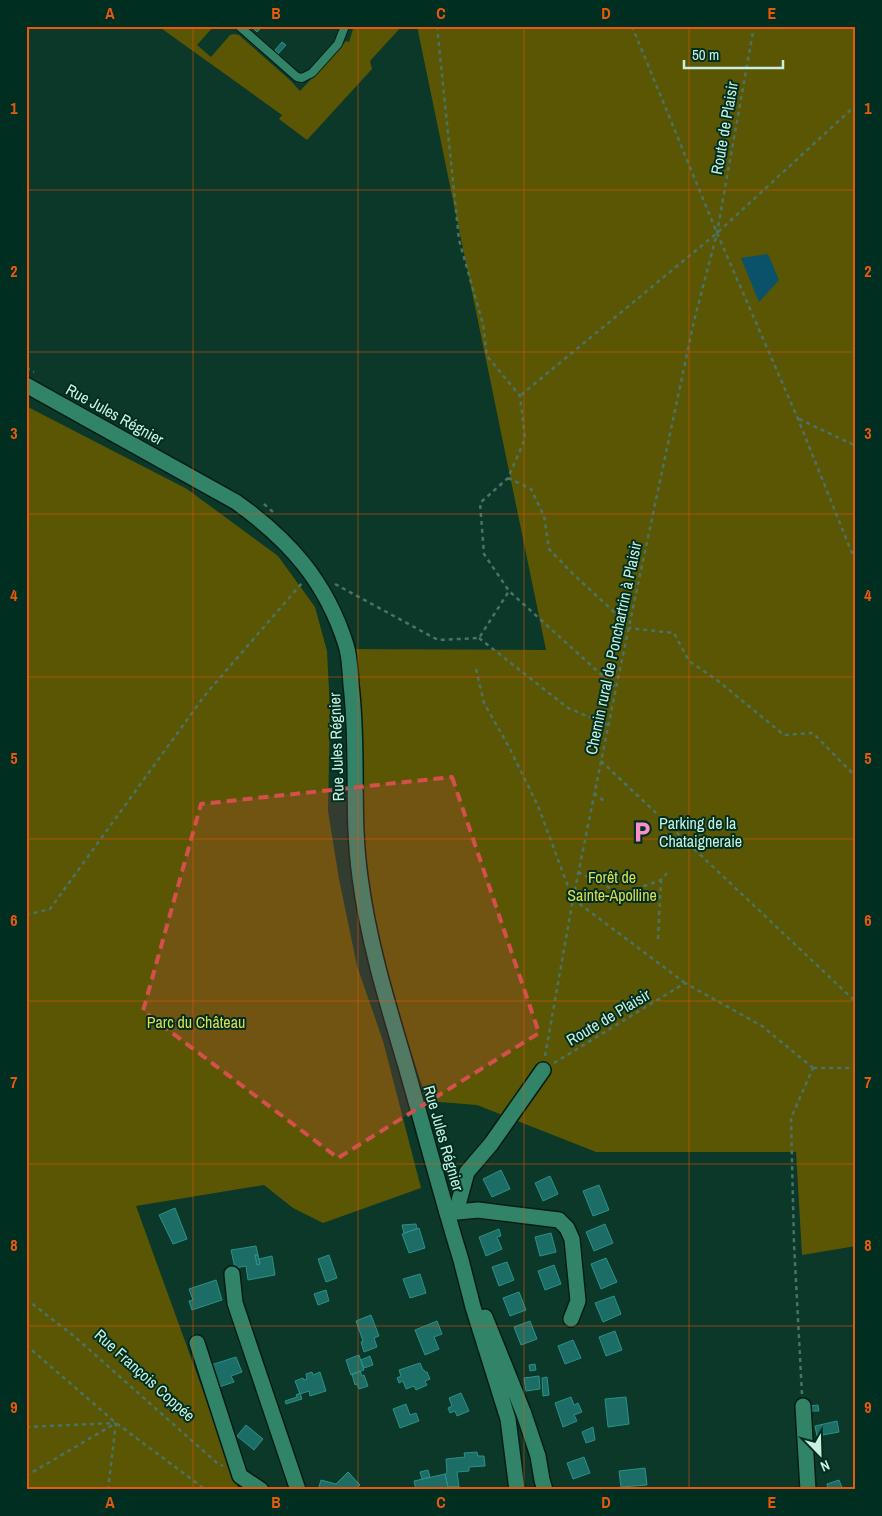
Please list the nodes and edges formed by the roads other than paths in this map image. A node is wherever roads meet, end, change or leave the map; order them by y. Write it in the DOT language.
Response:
graph roads {
  1 [pos="239,26"];
  2 [pos="345,26"];
  3 [pos="30,378"];
  4 [pos="543,1070"];
  5 [pos="452,1213"];
  6 [pos="461,1260"];
  7 [pos="232,1274"];
  8 [pos="571,1319"];
  9 [pos="197,1343"];
  10 [pos="803,1406"];
  11 [pos="261,1490"];
  12 [pos="298,1490"];
  13 [pos="517,1490"];
  14 [pos="545,1490"];
  15 [pos="808,1490"];
  1 -- 2 [label="lane"];
  3 -- 5 [label="street, Rue Jules Régnier"];
  4 -- 5 [label="street"];
  5 -- 6 [label="street, Rue Jules Régnier"];
  5 -- 8 [label="street"];
  6 -- 13 [label="street, Rue Jules Régnier"];
  6 -- 14 [label="street, Rue Jules Régnier"];
  7 -- 12 [label="street"];
  9 -- 11 [label="street, Rue François Coppée"];
  10 -- 15 [label="street"];
}
